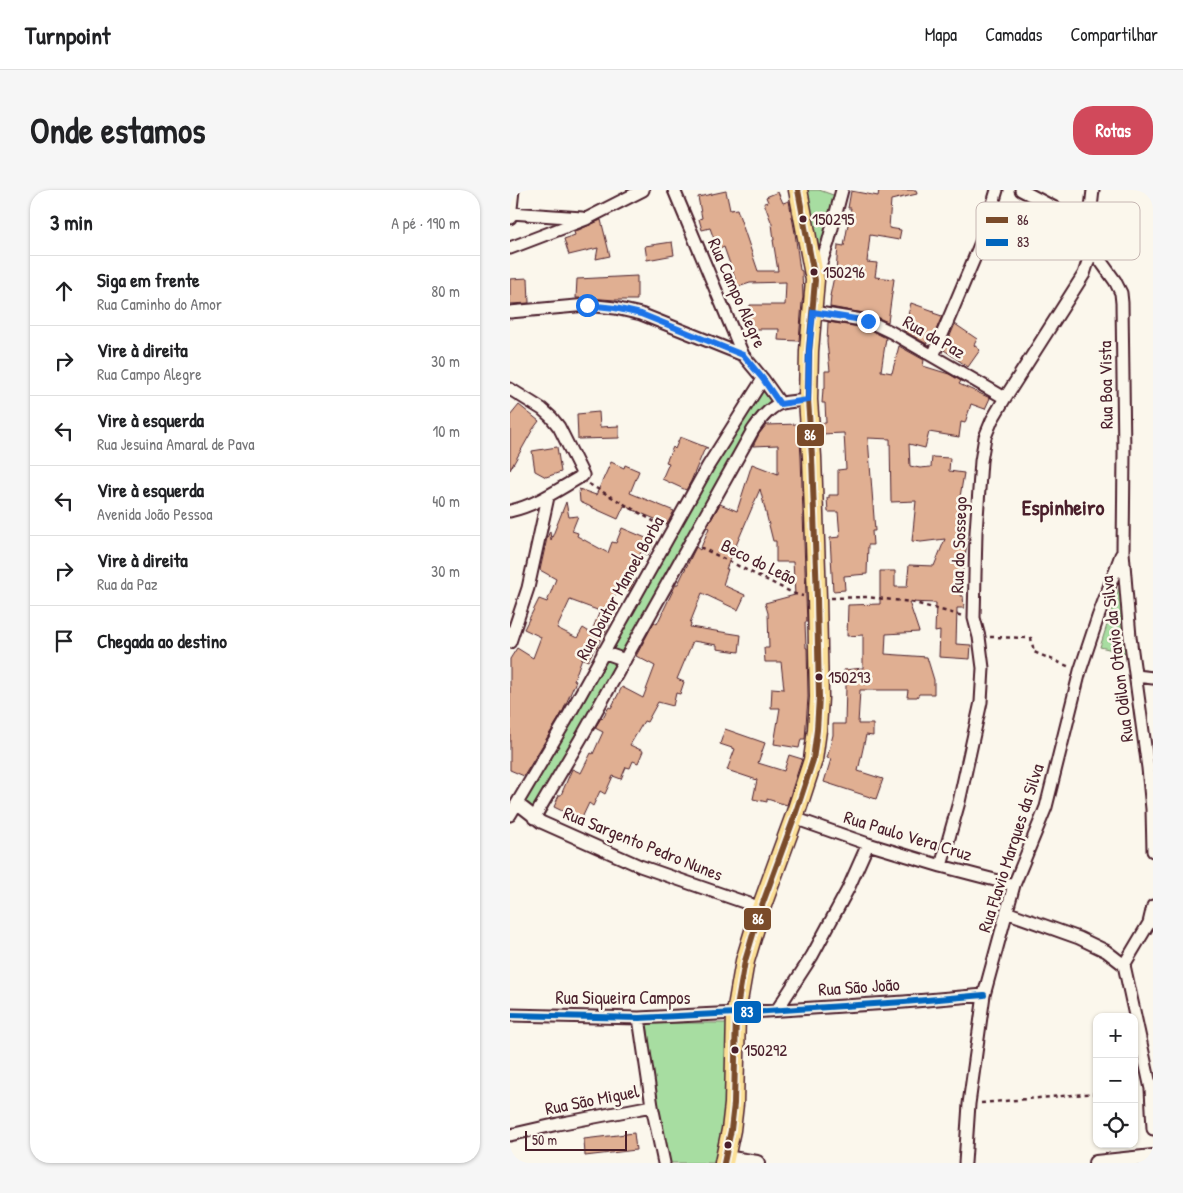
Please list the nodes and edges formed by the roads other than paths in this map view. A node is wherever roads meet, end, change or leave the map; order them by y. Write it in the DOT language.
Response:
graph roads {
  1 [pos="513,190"];
  2 [pos="643,190"];
  3 [pos="674,190"];
  4 [pos="798,190"];
  5 [pos="842,190"];
  6 [pos="997,190"];
  7 [pos="1021,190"];
  8 [pos="993,202"];
  9 [pos="1044,202"];
  10 [pos="510,216"];
  11 [pos="586,219"];
  12 [pos="510,248"];
  13 [pos="976,254"];
  14 [pos="1088,260"];
  15 [pos="1100,260"];
  16 [pos="815,280"];
  17 [pos="510,312"];
  18 [pos="813,312"];
  19 [pos="743,355"];
  20 [pos="933,356"];
  21 [pos="763,379"];
  22 [pos="510,389"];
  23 [pos="1004,398"];
  24 [pos="808,400"];
  25 [pos="780,404"];
  26 [pos="548,497"];
  27 [pos="510,511"];
  28 [pos="1122,552"];
  29 [pos="644,579"];
  30 [pos="664,589"];
  31 [pos="510,642"];
  32 [pos="603,652"];
  33 [pos="625,660"];
  34 [pos="1136,676"];
  35 [pos="1153,678"];
  36 [pos="565,722"];
  37 [pos="584,733"];
  38 [pos="518,804"];
  39 [pos="510,815"];
  40 [pos="534,818"];
  41 [pos="794,818"];
  42 [pos="868,844"];
  43 [pos="1153,851"];
  44 [pos="941,866"];
  45 [pos="1014,885"];
  46 [pos="1153,906"];
  47 [pos="761,908"];
  48 [pos="1006,912"];
  49 [pos="1124,965"];
  50 [pos="984,995"];
  51 [pos="778,1010"];
  52 [pos="736,1013"];
  53 [pos="510,1015"];
  54 [pos="639,1018"];
  55 [pos="652,1106"];
  56 [pos="1153,1128"];
  57 [pos="510,1135"];
  58 [pos="1153,1157"];
  59 [pos="725,1160"];
  60 [pos="664,1163"];
  61 [pos="757,1163"];
  62 [pos="965,1163"];
  63 [pos="1096,1163"];
  1 -- 10 [label="street"];
  2 -- 11 [label="street"];
  3 -- 19 [label="street, Rua Campo Alegre"];
  4 -- 16 [label="main road"];
  5 -- 16 [label="street"];
  6 -- 8 [label="street"];
  7 -- 9 [label="street"];
  10 -- 11 [label="street"];
  11 -- 12 [label="street"];
  13 -- 20 [label="street"];
  14 -- 23 [label="street, Rua do Sossego"];
  15 -- 28 [label="street, Rua Boa Vista"];
  16 -- 18 [label="main road"];
  17 -- 19 [label="street"];
  18 -- 20 [label="street, Rua da Paz"];
  18 -- 24 [label="main road"];
  19 -- 21 [label="street, Rua Campo Alegre"];
  20 -- 23 [label="street, Rua da Paz"];
  21 -- 25 [label="street, Rua Campo Alegre"];
  21 -- 29 [label="street, Rua Doutor Manoel Borba"];
  22 -- 26 [label="street"];
  23 -- 44 [label="street, Rua do Sossego"];
  24 -- 25 [label="street"];
  24 -- 41 [label="main road"];
  25 -- 30 [label="street"];
  26 -- 27 [label="street"];
  26 -- 31 [label="street"];
  28 -- 34 [label="street, Rua Odilon Otavio da Silva"];
  28 -- 45 [label="street, Rua Flavio Marques da Silva"];
  29 -- 30 [label="street"];
  29 -- 32 [label="street, Rua Doutor Manoel Borba"];
  30 -- 33 [label="street"];
  32 -- 33 [label="street"];
  32 -- 36 [label="street, Rua Doutor Manoel Borba"];
  33 -- 37 [label="street"];
  34 -- 35 [label="street"];
  34 -- 43 [label="street, Rua Odilon Otavio da Silva"];
  36 -- 37 [label="street"];
  36 -- 38 [label="street, Rua Doutor Manoel Borba"];
  37 -- 40 [label="street"];
  38 -- 39 [label="street, Rua Doutor Manoel Borba"];
  38 -- 40 [label="street, Rua Sargento Pedro Nunes"];
  40 -- 47 [label="street, Rua Sargento Pedro Nunes"];
  41 -- 42 [label="street, Rua Paulo Vera Cruz"];
  41 -- 47 [label="main road"];
  42 -- 44 [label="street, Rua Paulo Vera Cruz"];
  42 -- 51 [label="street"];
  44 -- 45 [label="street, Rua Paulo Vera Cruz"];
  45 -- 48 [label="street, Rua Flavio Marques da Silva"];
  46 -- 49 [label="street"];
  47 -- 52 [label="main road"];
  48 -- 49 [label="street"];
  48 -- 50 [label="street, Rua Flavio Marques da Silva"];
  49 -- 56 [label="street"];
  50 -- 51 [label="street, Rua São João"];
  50 -- 62 [label="street, Rua Flavio Marques da Silva"];
  51 -- 52 [label="street, Rua São João"];
  52 -- 54 [label="street, Rua Siqueira Campos"];
  52 -- 59 [label="main road"];
  53 -- 54 [label="street, Rua Siqueira Campos"];
  54 -- 55 [label="street"];
  55 -- 57 [label="street, Rua São Miguel"];
  55 -- 60 [label="street"];
  58 -- 63 [label="street"];
  59 -- 61 [label="street"];
}
